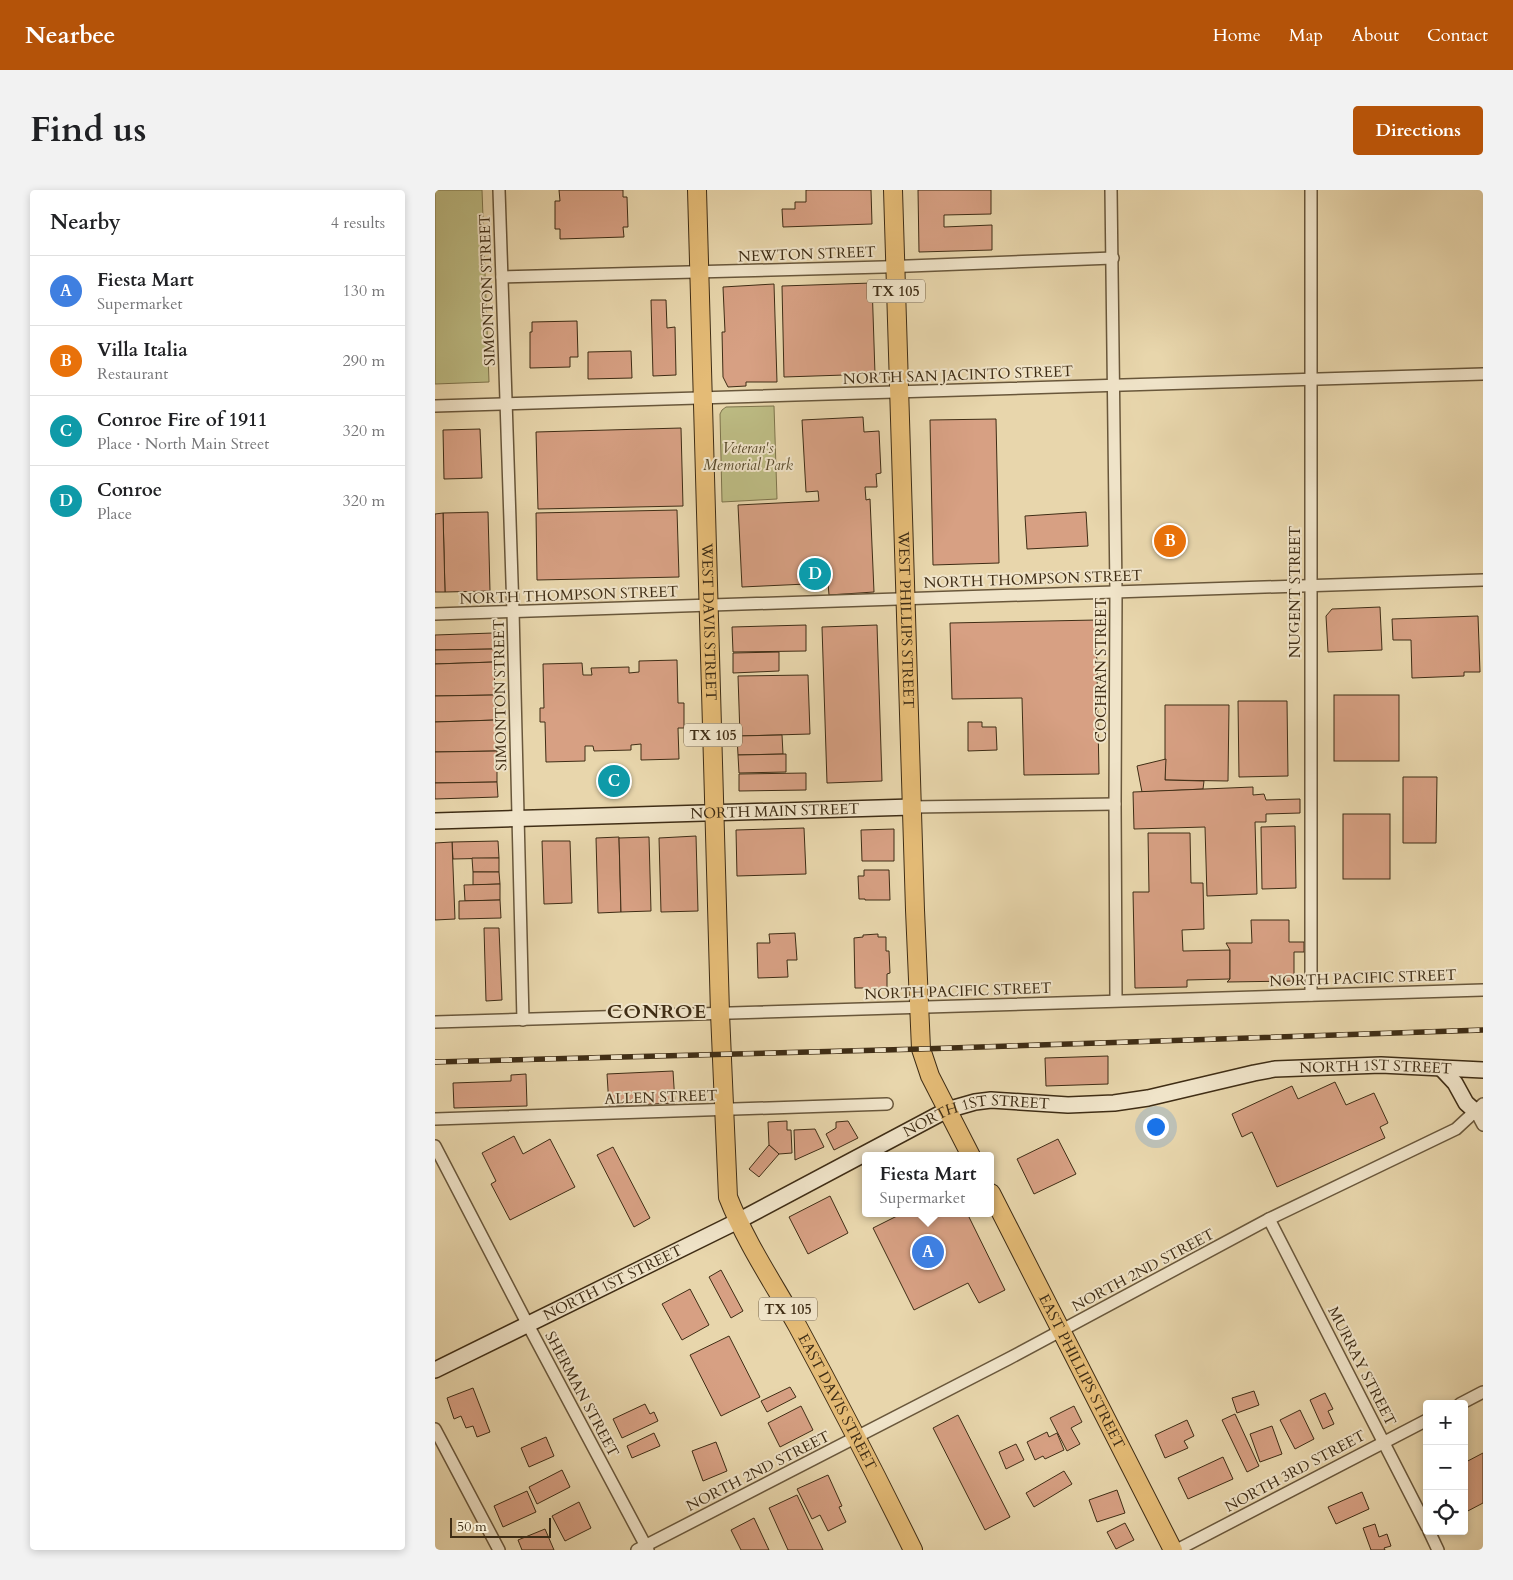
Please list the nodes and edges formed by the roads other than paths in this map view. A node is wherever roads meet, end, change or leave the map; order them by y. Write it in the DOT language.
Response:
graph roads {
  1 [pos="499,190"];
  2 [pos="697,190"];
  3 [pos="893,190"];
  4 [pos="1111,190"];
  5 [pos="1311,190"];
  6 [pos="1113,258"];
  7 [pos="895,266"];
  8 [pos="700,272"];
  9 [pos="502,277"];
  10 [pos="1483,374"];
  11 [pos="1310,378"];
  12 [pos="1114,385"];
  13 [pos="899,392"];
  14 [pos="702,398"];
  15 [pos="506,404"];
  16 [pos="435,406"];
  17 [pos="1483,580"];
  18 [pos="1309,586"];
  19 [pos="1116,592"];
  20 [pos="905,598"];
  21 [pos="709,606"];
  22 [pos="513,611"];
  23 [pos="435,614"];
  24 [pos="1115,804"];
  25 [pos="912,807"];
  26 [pos="715,812"];
  27 [pos="517,818"];
  28 [pos="435,821"];
  29 [pos="1483,990"];
  30 [pos="1311,995"];
  31 [pos="1116,1000"];
  32 [pos="918,1007"];
  33 [pos="720,1014"];
  34 [pos="523,1020"];
  35 [pos="435,1022"];
  36 [pos="722,1054"];
  37 [pos="1441,1068"];
  38 [pos="1483,1070"];
  39 [pos="887,1104"];
  40 [pos="724,1110"];
  41 [pos="947,1110"];
  42 [pos="1481,1114"];
  43 [pos="435,1118"];
  44 [pos="435,1146"];
  45 [pos="869,1152"];
  46 [pos="969,1152"];
  47 [pos="862,1156"];
  48 [pos="994,1199"];
  49 [pos="1269,1219"];
  50 [pos="738,1222"];
  51 [pos="527,1323"];
  52 [pos="1062,1330"];
  53 [pos="435,1370"];
  54 [pos="1483,1392"];
  55 [pos="1468,1400"];
  56 [pos="1423,1422"];
  57 [pos="435,1429"];
  58 [pos="856,1437"];
  59 [pos="1383,1442"];
  60 [pos="1423,1520"];
  61 [pos="1431,1535"];
  62 [pos="644,1549"];
  63 [pos="499,1550"];
  64 [pos="913,1550"];
  65 [pos="1173,1550"];
  66 [pos="1177,1550"];
  67 [pos="1438,1550"];
  1 -- 9 [label="street, SIMONTON STREET"];
  2 -- 8 [label="main road, WEST DAVIS STREET / TX 105"];
  3 -- 7 [label="main road, WEST PHILLIPS STREET / TX 105"];
  4 -- 6 [label="street, COCHRAN STREET"];
  5 -- 11 [label="street, NUGENT STREET"];
  6 -- 7 [label="street, NEWTON STREET"];
  6 -- 12 [label="street, COCHRAN STREET"];
  7 -- 8 [label="street, NEWTON STREET"];
  7 -- 13 [label="main road, WEST PHILLIPS STREET / TX 105"];
  8 -- 9 [label="street, NEWTON STREET"];
  8 -- 14 [label="main road, WEST DAVIS STREET / TX 105"];
  9 -- 15 [label="street, SIMONTON STREET"];
  10 -- 11 [label="street, NORTH SAN JACINTO STREET"];
  11 -- 12 [label="street, NORTH SAN JACINTO STREET"];
  11 -- 18 [label="street, NUGENT STREET"];
  12 -- 13 [label="street, NORTH SAN JACINTO STREET"];
  12 -- 19 [label="street, COCHRAN STREET"];
  13 -- 14 [label="street, NORTH SAN JACINTO STREET"];
  13 -- 20 [label="main road, WEST PHILLIPS STREET / TX 105"];
  14 -- 15 [label="street, NORTH SAN JACINTO STREET"];
  14 -- 21 [label="main road, WEST DAVIS STREET / TX 105"];
  15 -- 16 [label="street, NORTH SAN JACINTO STREET"];
  15 -- 22 [label="street, SIMONTON STREET"];
  17 -- 18 [label="street, NORTH THOMPSON STREET"];
  18 -- 19 [label="street, NORTH THOMPSON STREET"];
  18 -- 30 [label="street, NUGENT STREET"];
  19 -- 20 [label="street, NORTH THOMPSON STREET"];
  19 -- 24 [label="street, COCHRAN STREET"];
  20 -- 21 [label="street, NORTH THOMPSON STREET"];
  20 -- 25 [label="main road, WEST PHILLIPS STREET / TX 105"];
  21 -- 22 [label="street, NORTH THOMPSON STREET"];
  21 -- 26 [label="main road, WEST DAVIS STREET / TX 105"];
  22 -- 23 [label="street, NORTH THOMPSON STREET"];
  22 -- 27 [label="street, SIMONTON STREET"];
  24 -- 25 [label="street, NORTH MAIN STREET"];
  24 -- 31 [label="street, COCHRAN STREET"];
  25 -- 26 [label="street, NORTH MAIN STREET"];
  25 -- 32 [label="main road, WEST PHILLIPS STREET / TX 105"];
  26 -- 27 [label="street, NORTH MAIN STREET"];
  26 -- 33 [label="main road, WEST DAVIS STREET / TX 105"];
  27 -- 28 [label="street, NORTH MAIN STREET"];
  27 -- 34 [label="street, SIMONTON STREET"];
  29 -- 30 [label="street, NORTH PACIFIC STREET"];
  30 -- 31 [label="street, NORTH PACIFIC STREET"];
  31 -- 32 [label="street, NORTH PACIFIC STREET"];
  32 -- 33 [label="street, NORTH PACIFIC STREET"];
  32 -- 41 [label="main road, WEST PHILLIPS STREET / TX 105"];
  33 -- 34 [label="street, NORTH PACIFIC STREET"];
  33 -- 36 [label="main road, WEST DAVIS STREET / TX 105"];
  34 -- 35 [label="street, NORTH PACIFIC STREET"];
  36 -- 40 [label="main road, EAST DAVIS STREET / TX 105"];
  37 -- 38 [label="street, NORTH 1ST STREET"];
  37 -- 41 [label="street, NORTH 1ST STREET"];
  37 -- 42 [label="street"];
  39 -- 40 [label="street, ALLEN STREET"];
  40 -- 43 [label="street, ALLEN STREET"];
  40 -- 50 [label="main road, EAST DAVIS STREET / TX 105"];
  41 -- 45 [label="street, NORTH 1ST STREET"];
  41 -- 46 [label="main road, TX 105"];
  42 -- 49 [label="street, NORTH 2ND STREET"];
  44 -- 51 [label="street, SHERMAN STREET"];
  47 -- 50 [label="street, NORTH 1ST STREET"];
  48 -- 52 [label="main road, EAST PHILLIPS STREET"];
  49 -- 52 [label="street, NORTH 2ND STREET"];
  49 -- 59 [label="street, MURRAY STREET"];
  50 -- 51 [label="street, NORTH 1ST STREET"];
  50 -- 58 [label="main road, EAST DAVIS STREET / TX 105"];
  51 -- 53 [label="street, NORTH 1ST STREET"];
  51 -- 62 [label="street, SHERMAN STREET"];
  52 -- 58 [label="street, NORTH 2ND STREET"];
  52 -- 65 [label="main road, EAST PHILLIPS STREET"];
  54 -- 55 [label="street"];
  56 -- 59 [label="street, NORTH 3RD STREET"];
  57 -- 63 [label="street"];
  58 -- 62 [label="street, NORTH 2ND STREET"];
  58 -- 64 [label="main road, EAST DAVIS STREET / TX 105"];
  59 -- 60 [label="street, MURRAY STREET"];
  59 -- 66 [label="street, NORTH 3RD STREET"];
  61 -- 67 [label="street"];
}
